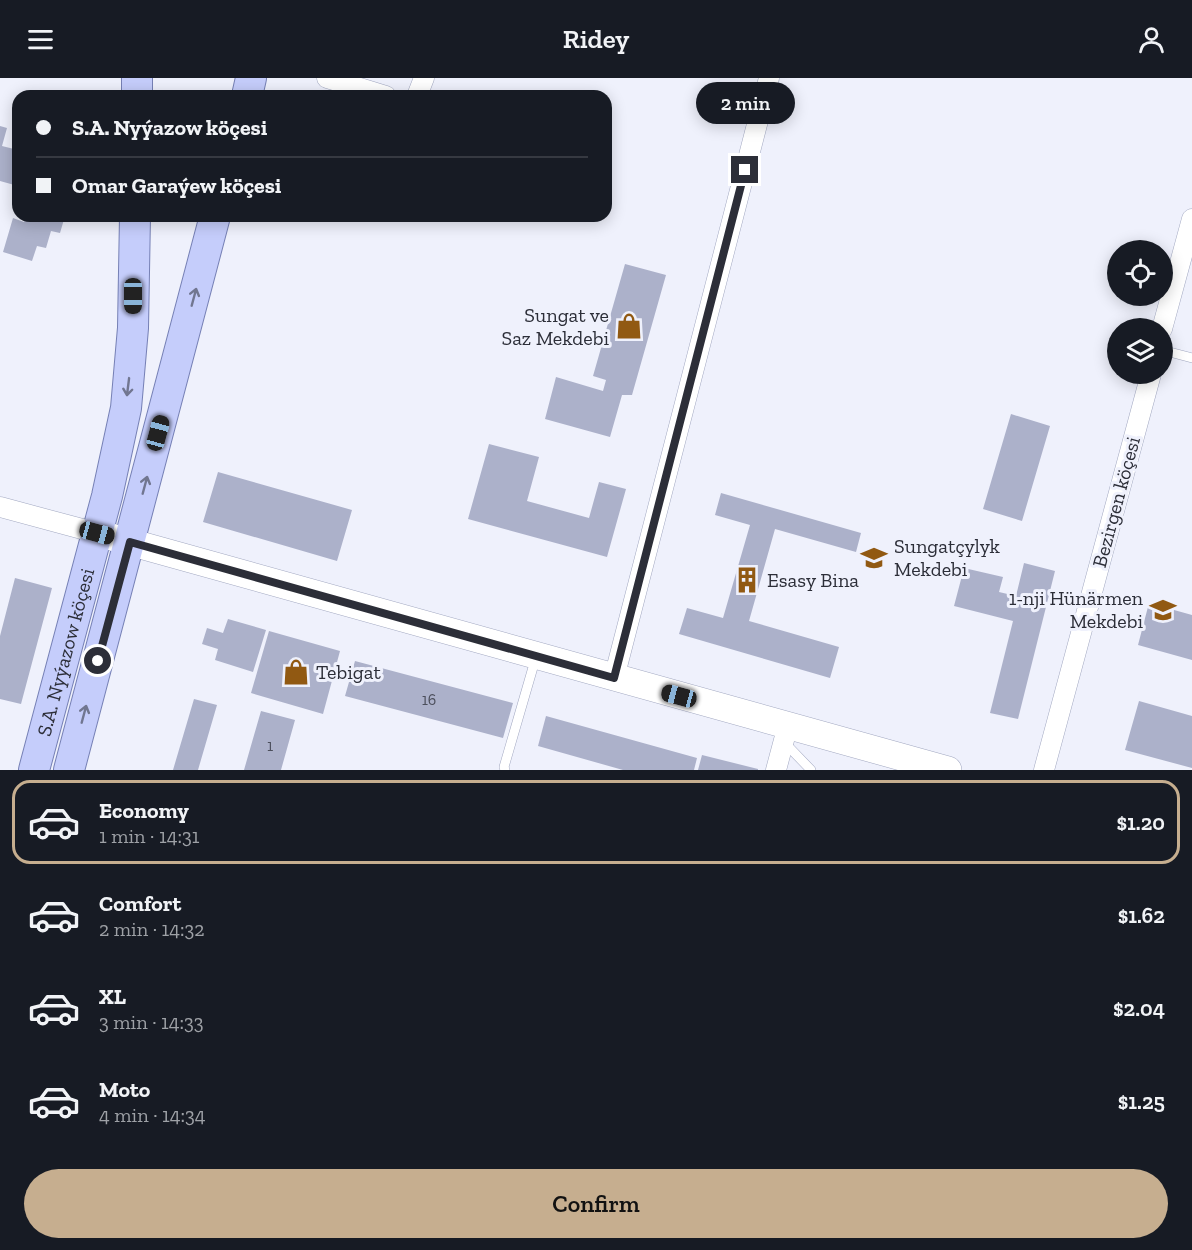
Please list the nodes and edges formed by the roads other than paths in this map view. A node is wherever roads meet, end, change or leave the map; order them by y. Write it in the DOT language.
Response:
graph roads {
  1 [pos="327,78"];
  2 [pos="769,78"];
  3 [pos="366,90"];
  4 [pos="1192,219"];
  5 [pos="135,222"];
  6 [pos="213,222"];
  7 [pos="1189,246"];
  8 [pos="1166,318"];
  9 [pos="1173,353"];
  10 [pos="1192,358"];
  11 [pos="1147,384"];
  12 [pos="0,507"];
  13 [pos="97,533"];
  14 [pos="130,542"];
  15 [pos="536,656"];
  16 [pos="614,678"];
  17 [pos="786,733"];
  18 [pos="34,770"];
  19 [pos="69,770"];
  20 [pos="505,770"];
  21 [pos="776,770"];
  22 [pos="811,770"];
  23 [pos="948,770"];
  24 [pos="1044,770"];
  1 -- 3 [label="street"];
  2 -- 16 [label="street"];
  4 -- 7 [label="street"];
  5 -- 13 [label="main road, S.A. Nyýazow köçesi, one-way"];
  14 -- 6 [label="main road, S.A. Nyýazow köçesi, one-way"];
  7 -- 8 [label="street"];
  9 -- 10 [label="lane"];
  11 -- 24 [label="street, Bezirgen köçesi"];
  12 -- 13 [label="street"];
  13 -- 14 [label="street"];
  13 -- 18 [label="main road, S.A. Nyýazow köçesi"];
  14 -- 15 [label="street"];
  19 -- 14 [label="main road, S.A. Nyýazow köçesi, one-way"];
  15 -- 16 [label="street"];
  15 -- 20 [label="lane"];
  16 -- 17 [label="street"];
  17 -- 21 [label="street"];
  17 -- 22 [label="lane"];
  17 -- 23 [label="street"];
}
